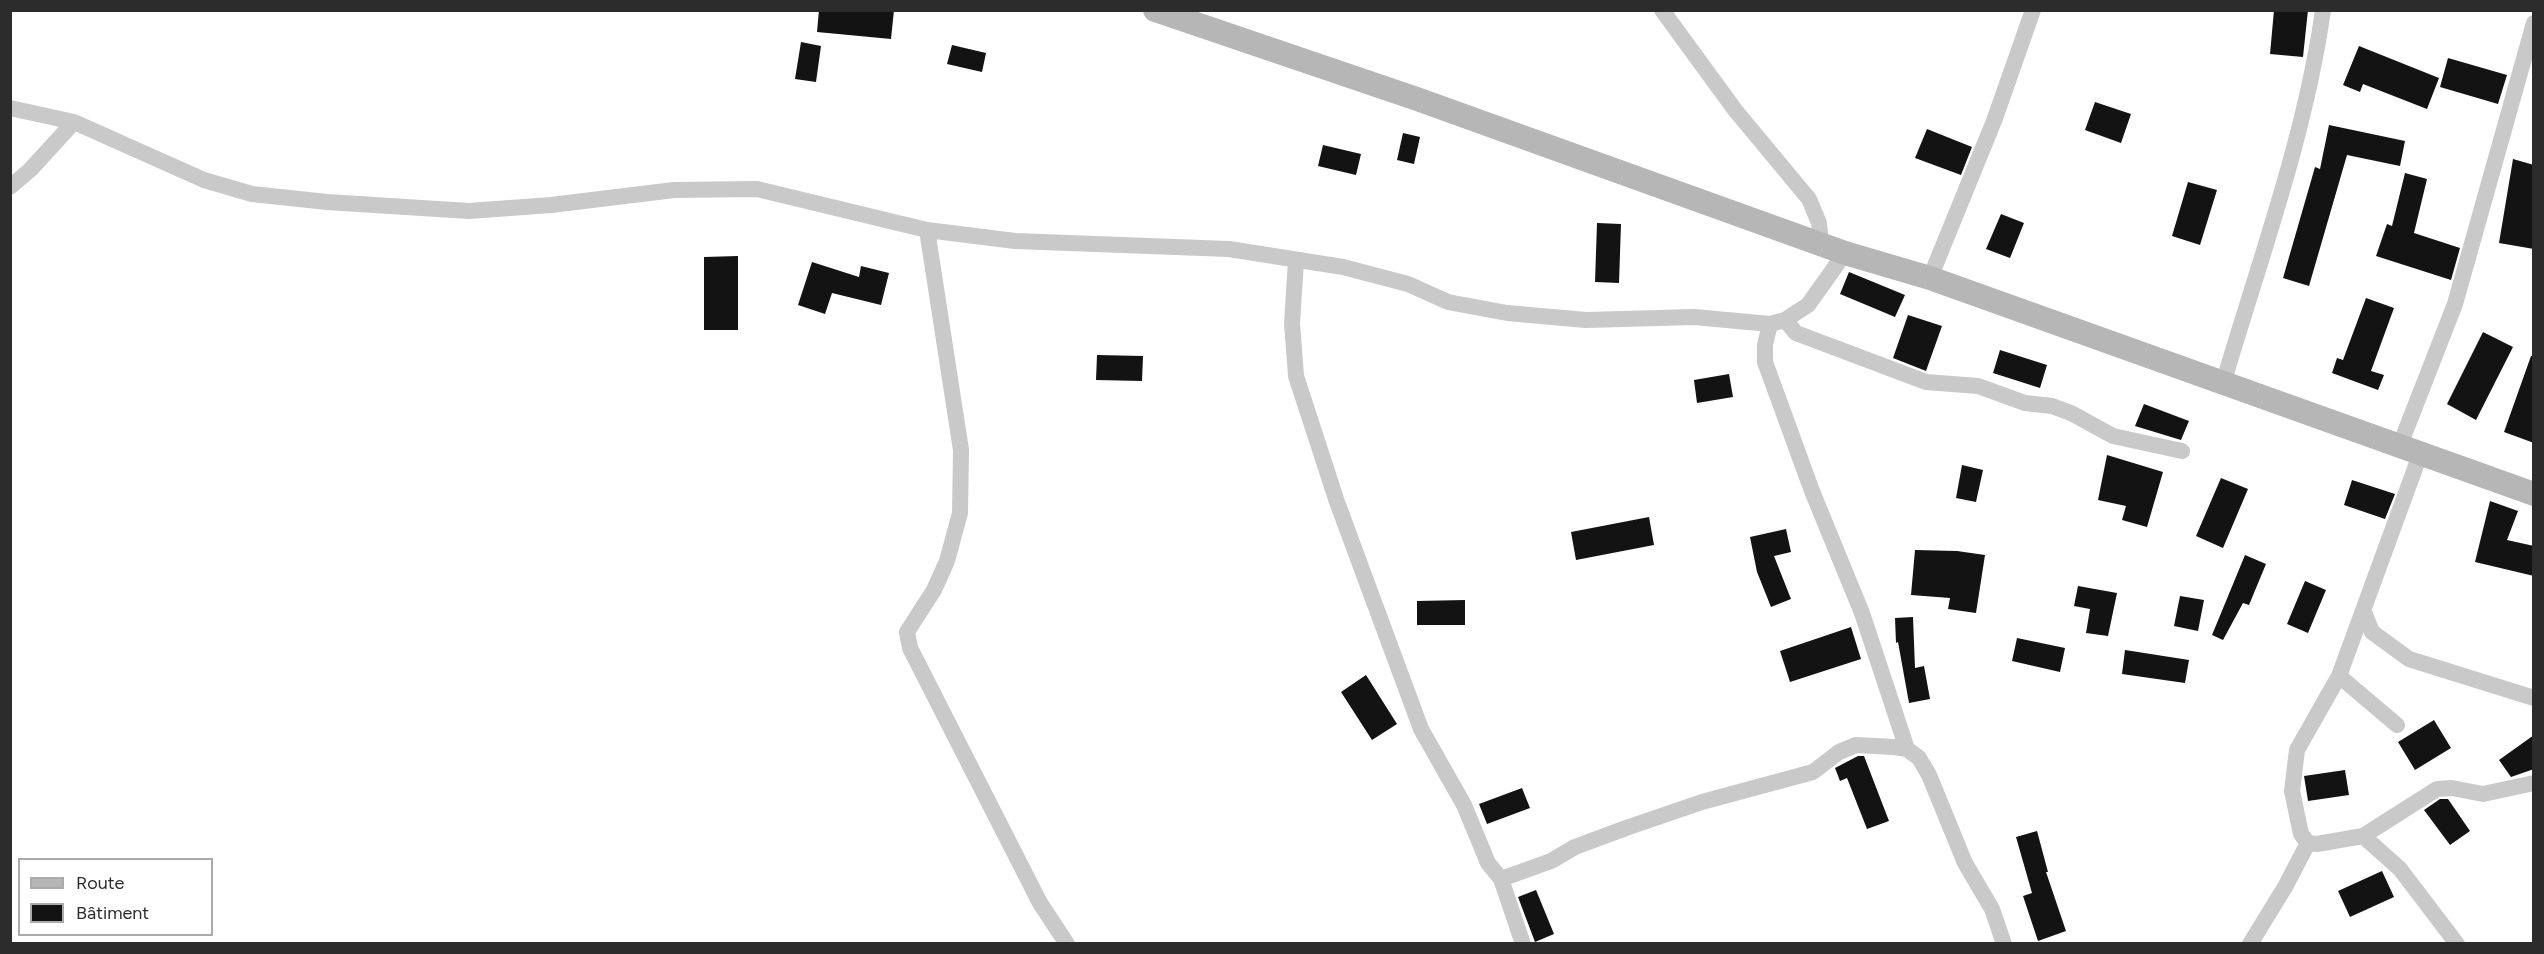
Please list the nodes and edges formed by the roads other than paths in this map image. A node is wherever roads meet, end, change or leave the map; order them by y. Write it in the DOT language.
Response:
graph roads {
  1 [pos="1155,10"];
  2 [pos="1662,10"];
  3 [pos="2033,10"];
  4 [pos="2323,10"];
  5 [pos="2534,23"];
  6 [pos="10,108"];
  7 [pos="74,122"];
  8 [pos="10,187"];
  9 [pos="927,230"];
  10 [pos="1821,243"];
  11 [pos="1845,253"];
  12 [pos="1296,261"];
  13 [pos="1930,278"];
  14 [pos="1777,322"];
  15 [pos="2223,384"];
  16 [pos="2410,449"];
  17 [pos="2182,451"];
  18 [pos="2534,494"];
  19 [pos="2364,612"];
  20 [pos="2339,676"];
  21 [pos="2534,698"];
  22 [pos="2397,725"];
  23 [pos="1908,749"];
  24 [pos="2534,783"];
  25 [pos="2363,836"];
  26 [pos="2308,843"];
  27 [pos="1501,879"];
  28 [pos="1067,944"];
  29 [pos="1523,944"];
  30 [pos="2004,944"];
  31 [pos="2250,944"];
  32 [pos="2457,944"];
  1 -- 10 [label="street"];
  2 -- 10 [label="street"];
  3 -- 13 [label="street"];
  4 -- 15 [label="street"];
  5 -- 16 [label="street"];
  6 -- 7 [label="street"];
  7 -- 8 [label="street"];
  7 -- 9 [label="street"];
  9 -- 12 [label="street"];
  9 -- 28 [label="street"];
  10 -- 11 [label="street"];
  11 -- 13 [label="street"];
  11 -- 14 [label="street"];
  12 -- 14 [label="street"];
  12 -- 27 [label="street"];
  13 -- 15 [label="street"];
  14 -- 17 [label="street"];
  14 -- 23 [label="street"];
  15 -- 16 [label="street"];
  16 -- 18 [label="street"];
  16 -- 19 [label="street"];
  19 -- 20 [label="street"];
  19 -- 21 [label="street"];
  20 -- 22 [label="street"];
  20 -- 26 [label="street"];
  23 -- 27 [label="street"];
  23 -- 30 [label="street"];
  24 -- 25 [label="street"];
  25 -- 26 [label="street"];
  25 -- 32 [label="street"];
  26 -- 31 [label="street"];
  27 -- 29 [label="street"];
}
